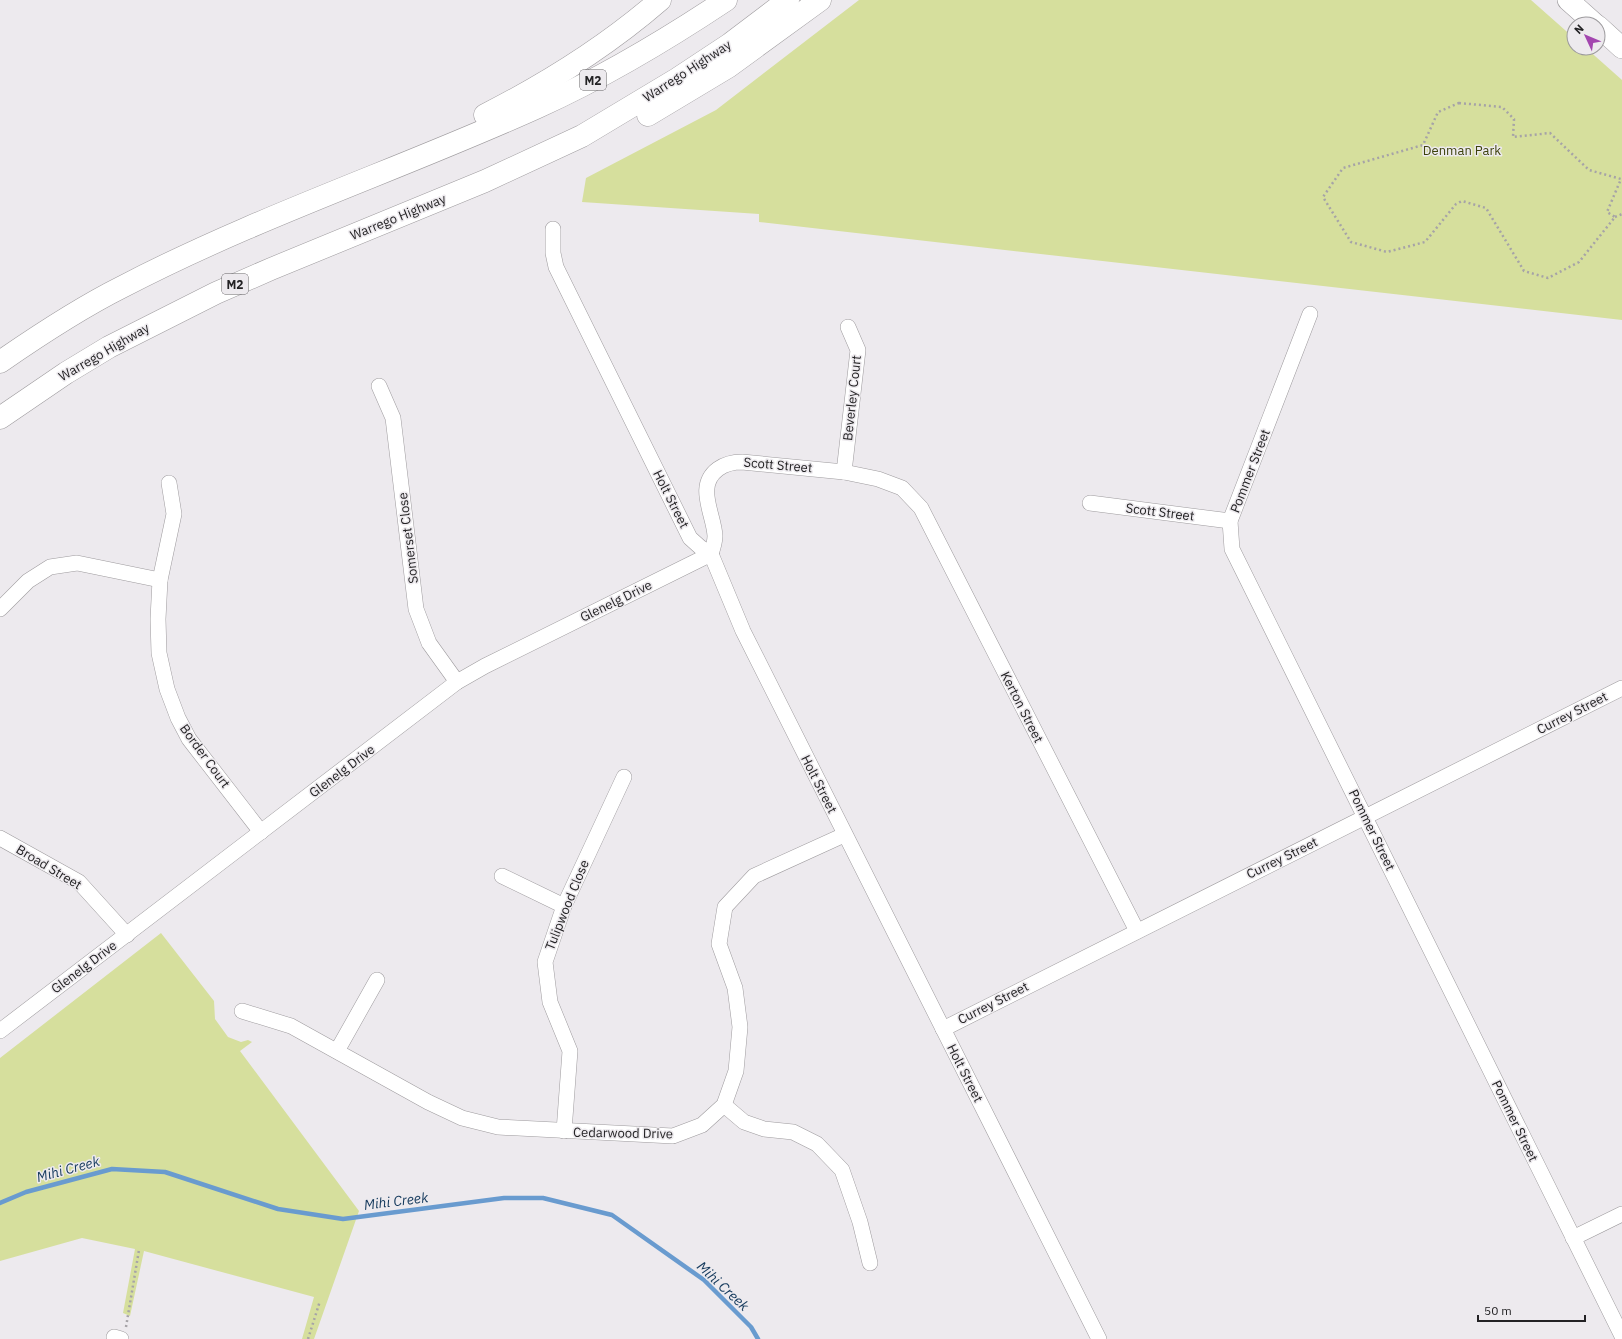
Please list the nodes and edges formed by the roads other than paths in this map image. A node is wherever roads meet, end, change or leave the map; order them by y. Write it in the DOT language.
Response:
graph roads {
  1 [pos="660,0"];
  2 [pos="726,0"];
  3 [pos="788,0"];
  4 [pos="820,0"];
  5 [pos="1568,0"];
  6 [pos="1586,16"];
  7 [pos="1606,33"];
  8 [pos="1622,48"];
  9 [pos="450,144"];
  10 [pos="530,160"];
  11 [pos="553,228"];
  12 [pos="1310,314"];
  13 [pos="848,327"];
  14 [pos="0,362"];
  15 [pos="378,386"];
  16 [pos="0,418"];
  17 [pos="844,472"];
  18 [pos="169,483"];
  19 [pos="902,488"];
  20 [pos="1090,503"];
  21 [pos="1230,521"];
  22 [pos="711,554"];
  23 [pos="160,580"];
  24 [pos="0,609"];
  25 [pos="457,682"];
  26 [pos="1622,688"];
  27 [pos="624,777"];
  28 [pos="1365,817"];
  29 [pos="261,832"];
  30 [pos="844,835"];
  31 [pos="0,838"];
  32 [pos="502,876"];
  33 [pos="564,906"];
  34 [pos="1137,931"];
  35 [pos="127,935"];
  36 [pos="377,980"];
  37 [pos="242,1011"];
  38 [pos="943,1029"];
  39 [pos="0,1031"];
  40 [pos="337,1051"];
  41 [pos="724,1105"];
  42 [pos="564,1131"];
  43 [pos="1622,1214"];
  44 [pos="1573,1238"];
  45 [pos="870,1264"];
  46 [pos="1622,1336"];
  47 [pos="1099,1339"];
  1 -- 9 [label="highway"];
  2 -- 9 [label="highway, M2"];
  3 -- 10 [label="highway, Warrego Highway / M2"];
  4 -- 10 [label="highway"];
  5 -- 6 [label="main road"];
  7 -- 8 [label="main road"];
  9 -- 14 [label="highway, M2"];
  10 -- 16 [label="highway, Warrego Highway / M2"];
  11 -- 22 [label="street, Holt Street"];
  12 -- 21 [label="street, Pommer Street"];
  13 -- 17 [label="street, Beverley Court"];
  15 -- 25 [label="street, Somerset Close"];
  17 -- 19 [label="street, Scott Street"];
  17 -- 22 [label="street, Scott Street"];
  18 -- 23 [label="street, Border Court"];
  19 -- 34 [label="street, Kerton Street"];
  20 -- 21 [label="street, Scott Street"];
  21 -- 28 [label="street, Pommer Street"];
  22 -- 25 [label="street, Glenelg Drive"];
  22 -- 30 [label="street, Holt Street"];
  23 -- 24 [label="street"];
  23 -- 29 [label="street, Border Court"];
  25 -- 29 [label="street, Glenelg Drive"];
  26 -- 28 [label="street, Currey Street"];
  27 -- 33 [label="street, Tulipwood Close"];
  28 -- 34 [label="street, Currey Street"];
  28 -- 44 [label="street, Pommer Street"];
  29 -- 35 [label="street, Glenelg Drive"];
  30 -- 38 [label="street, Holt Street"];
  30 -- 41 [label="street, Cedarwood Drive"];
  31 -- 35 [label="street, Broad Street"];
  32 -- 33 [label="street"];
  33 -- 42 [label="street, Tulipwood Close"];
  34 -- 38 [label="street, Currey Street"];
  35 -- 39 [label="street, Glenelg Drive"];
  36 -- 40 [label="street"];
  37 -- 40 [label="street, Cedarwood Drive"];
  38 -- 47 [label="street, Holt Street"];
  40 -- 42 [label="street, Cedarwood Drive"];
  41 -- 42 [label="street, Cedarwood Drive"];
  41 -- 45 [label="street"];
  43 -- 44 [label="street"];
  44 -- 46 [label="street, Pommer Street"];
}
